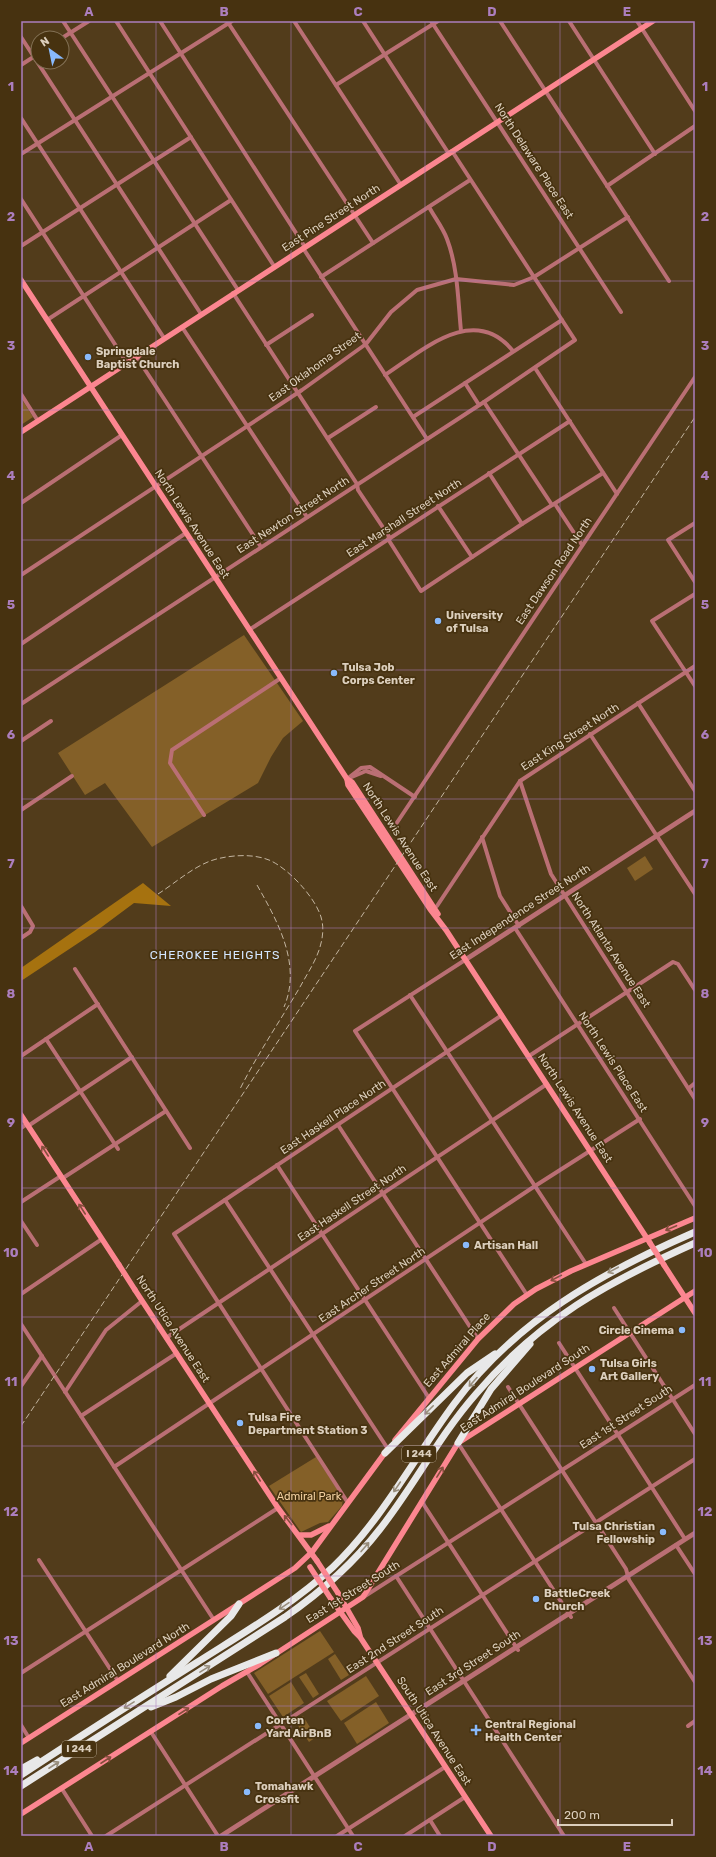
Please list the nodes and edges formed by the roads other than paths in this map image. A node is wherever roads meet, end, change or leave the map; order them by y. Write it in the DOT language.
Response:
graph roads {
  1 [pos="63,21"];
  2 [pos="89,21"];
  3 [pos="116,21"];
  4 [pos="160,21"];
  5 [pos="294,21"];
  6 [pos="363,21"];
  7 [pos="438,21"];
  8 [pos="500,21"];
  9 [pos="569,21"];
  10 [pos="637,21"];
  11 [pos="653,21"];
  12 [pos="229,22"];
  13 [pos="432,23"];
  14 [pos="642,28"];
  15 [pos="71,33"];
  16 [pos="21,37"];
  17 [pos="30,52"];
  18 [pos="181,52"];
  19 [pos="385,54"];
  20 [pos="30,59"];
  21 [pos="594,59"];
  22 [pos="21,65"];
  23 [pos="42,70"];
  24 [pos="148,73"];
  25 [pos="336,85"];
  26 [pos="546,91"];
  27 [pos="112,98"];
  28 [pos="695,111"];
  29 [pos="21,118"];
  30 [pos="75,119"];
  31 [pos="497,122"];
  32 [pos="695,126"];
  33 [pos="191,137"];
  34 [pos="37,143"];
  35 [pos="450,152"];
  36 [pos="21,154"];
  37 [pos="655,154"];
  38 [pos="154,162"];
  39 [pos="470,180"];
  40 [pos="401,184"];
  41 [pos="118,185"];
  42 [pos="607,186"];
  43 [pos="21,200"];
  44 [pos="231,200"];
  45 [pos="428,207"];
  46 [pos="80,209"];
  47 [pos="354,215"];
  48 [pos="628,217"];
  49 [pos="195,224"];
  50 [pos="42,232"];
  51 [pos="373,243"];
  52 [pos="21,246"];
  53 [pos="304,247"];
  54 [pos="158,248"];
  55 [pos="580,248"];
  56 [pos="274,266"];
  57 [pos="120,272"];
  58 [pos="321,277"];
  59 [pos="534,278"];
  60 [pos="456,279"];
  61 [pos="21,280"];
  62 [pos="669,281"];
  63 [pos="236,292"];
  64 [pos="84,296"];
  65 [pos="621,312"];
  66 [pos="201,314"];
  67 [pos="312,316"];
  68 [pos="47,320"];
  69 [pos="562,320"];
  70 [pos="182,327"];
  71 [pos="461,331"];
  72 [pos="164,338"];
  73 [pos="366,344"];
  74 [pos="266,345"];
  75 [pos="513,351"];
  76 [pos="136,356"];
  77 [pos="127,363"];
  78 [pos="535,368"];
  79 [pos="385,374"];
  80 [pos="695,377"];
  81 [pos="465,383"];
  82 [pos="90,387"];
  83 [pos="298,393"];
  84 [pos="21,394"];
  85 [pos="484,402"];
  86 [pos="479,405"];
  87 [pos="376,407"];
  88 [pos="413,417"];
  89 [pos="38,421"];
  90 [pos="570,421"];
  91 [pos="247,426"];
  92 [pos="21,432"];
  93 [pos="122,435"];
  94 [pos="328,438"];
  95 [pos="427,439"];
  96 [pos="518,454"];
  97 [pos="201,455"];
  98 [pos="489,473"];
  99 [pos="603,473"];
  100 [pos="357,484"];
  101 [pos="155,486"];
  102 [pos="617,494"];
  103 [pos="21,503"];
  104 [pos="554,505"];
  105 [pos="438,506"];
  106 [pos="307,517"];
  107 [pos="695,523"];
  108 [pos="522,524"];
  109 [pos="186,533"];
  110 [pos="389,538"];
  111 [pos="582,545"];
  112 [pos="261,547"];
  113 [pos="472,558"];
  114 [pos="21,575"];
  115 [pos="215,577"];
  116 [pos="695,582"];
  117 [pos="695,594"];
  118 [pos="249,630"];
  119 [pos="21,644"];
  120 [pos="695,666"];
  121 [pos="686,672"];
  122 [pos="280,678"];
  123 [pos="695,686"];
  124 [pos="638,703"];
  125 [pos="21,704"];
  126 [pos="51,721"];
  127 [pos="590,734"];
  128 [pos="21,741"];
  129 [pos="72,776"];
  130 [pos="347,779"];
  131 [pos="520,781"];
  132 [pos="695,791"];
  133 [pos="415,797"];
  134 [pos="21,810"];
  135 [pos="695,811"];
  136 [pos="204,815"];
  137 [pos="392,830"];
  138 [pos="656,836"];
  139 [pos="482,837"];
  140 [pos="695,894"];
  141 [pos="565,896"];
  142 [pos="21,906"];
  143 [pos="437,906"];
  144 [pos="517,927"];
  145 [pos="21,938"];
  146 [pos="465,960"];
  147 [pos="75,969"];
  148 [pos="695,990"];
  149 [pos="627,992"];
  150 [pos="410,995"];
  151 [pos="98,1004"];
  152 [pos="502,1015"];
  153 [pos="578,1024"];
  154 [pos="46,1039"];
  155 [pos="447,1052"];
  156 [pos="21,1056"];
  157 [pos="529,1056"];
  158 [pos="132,1057"];
  159 [pos="695,1083"];
  160 [pos="547,1084"];
  161 [pos="393,1088"];
  162 [pos="688,1088"];
  163 [pos="81,1091"];
  164 [pos="695,1099"];
  165 [pos="166,1111"];
  166 [pos="21,1115"];
  167 [pos="640,1119"];
  168 [pos="492,1120"];
  169 [pos="28,1125"];
  170 [pos="338,1125"];
  171 [pos="21,1128"];
  172 [pos="115,1144"];
  173 [pos="190,1148"];
  174 [pos="118,1149"];
  175 [pos="591,1151"];
  176 [pos="438,1157"];
  177 [pos="277,1165"];
  178 [pos="62,1177"];
  179 [pos="535,1186"];
  180 [pos="383,1194"];
  181 [pos="225,1200"];
  182 [pos="21,1202"];
  183 [pos="695,1206"];
  184 [pos="695,1218"];
  185 [pos="21,1221"];
  186 [pos="481,1223"];
  187 [pos="695,1232"];
  188 [pos="322,1234"];
  189 [pos="102,1240"];
  190 [pos="649,1241"];
  191 [pos="695,1243"];
  192 [pos="37,1245"];
  193 [pos="426,1259"];
  194 [pos="586,1264"];
  195 [pos="270,1268"];
  196 [pos="695,1291"];
  197 [pos="21,1294"];
  198 [pos="527,1295"];
  199 [pos="686,1298"];
  200 [pos="366,1300"];
  201 [pos="142,1301"];
  202 [pos="219,1303"];
  203 [pos="614,1308"];
  204 [pos="695,1313"];
  205 [pos="549,1323"];
  206 [pos="21,1324"];
  207 [pos="631,1333"];
  208 [pos="314,1335"];
  209 [pos="166,1338"];
  210 [pos="478,1339"];
  211 [pos="559,1343"];
  212 [pos="510,1344"];
  213 [pos="176,1353"];
  214 [pos="42,1356"];
  215 [pos="575,1368"];
  216 [pos="262,1369"];
  217 [pos="695,1385"];
  218 [pos="21,1386"];
  219 [pos="508,1387"];
  220 [pos="65,1392"];
  221 [pos="429,1398"];
  222 [pos="673,1399"];
  223 [pos="519,1403"];
  224 [pos="210,1404"];
  225 [pos="81,1416"];
  226 [pos="695,1434"];
  227 [pos="618,1435"];
  228 [pos="458,1443"];
  229 [pos="386,1451"];
  230 [pos="695,1459"];
  231 [pos="114,1467"];
  232 [pos="562,1470"];
  233 [pos="652,1487"];
  234 [pos="422,1502"];
  235 [pos="348,1503"];
  236 [pos="278,1508"];
  237 [pos="501,1509"];
  238 [pos="596,1522"];
  239 [pos="330,1526"];
  240 [pos="695,1533"];
  241 [pos="300,1535"];
  242 [pos="685,1539"];
  243 [pos="449,1542"];
  244 [pos="676,1545"];
  245 [pos="312,1552"];
  246 [pos="306,1559"];
  247 [pos="39,1560"];
  248 [pos="534,1561"];
  249 [pos="182,1570"];
  250 [pos="695,1574"];
  251 [pos="628,1575"];
  252 [pos="396,1576"];
  253 [pos="482,1595"];
  254 [pos="363,1597"];
  255 [pos="239,1604"];
  256 [pos="347,1608"];
  257 [pos="340,1612"];
  258 [pos="570,1615"];
  259 [pos="214,1620"];
  260 [pos="430,1628"];
  261 [pos="86,1631"];
  262 [pos="360,1636"];
  263 [pos="517,1649"];
  264 [pos="276,1653"];
  265 [pos="377,1662"];
  266 [pos="247,1672"];
  267 [pos="21,1673"];
  268 [pos="118,1681"];
  269 [pos="464,1681"];
  270 [pos="695,1682"];
  271 [pos="162,1684"];
  272 [pos="136,1712"];
  273 [pos="411,1714"];
  274 [pos="695,1721"];
  275 [pos="281,1724"];
  276 [pos="21,1726"];
  277 [pos="688,1726"];
  278 [pos="151,1732"];
  279 [pos="29,1738"];
  280 [pos="21,1743"];
  281 [pos="62,1748"];
  282 [pos="445,1767"];
  283 [pos="21,1769"];
  284 [pos="21,1775"];
  285 [pos="315,1776"];
  286 [pos="186,1785"];
  287 [pos="21,1786"];
  288 [pos="62,1789"];
  289 [pos="465,1797"];
  290 [pos="21,1814"];
  291 [pos="430,1820"];
  292 [pos="349,1829"];
  293 [pos="92,1836"];
  294 [pos="106,1836"];
  295 [pos="218,1836"];
  296 [pos="221,1836"];
  297 [pos="337,1836"];
  298 [pos="354,1836"];
  299 [pos="405,1836"];
  300 [pos="440,1836"];
  301 [pos="491,1836"];
  302 [pos="564,1836"];
  1 -- 15 [label="street"];
  2 -- 15 [label="street"];
  3 -- 24 [label="street"];
  4 -- 18 [label="street"];
  5 -- 25 [label="street"];
  6 -- 19 [label="street"];
  7 -- 13 [label="street"];
  8 -- 26 [label="street"];
  9 -- 21 [label="street"];
  10 -- 14 [label="street"];
  11 -- 14 [label="main road, East Pine Street North"];
  12 -- 18 [label="street"];
  12 -- 47 [label="street"];
  13 -- 19 [label="street"];
  13 -- 31 [label="street, North Delaware Place East"];
  14 -- 21 [label="main road, East Pine Street North"];
  14 -- 28 [label="street"];
  15 -- 27 [label="street"];
  16 -- 17 [label="street"];
  18 -- 24 [label="street"];
  18 -- 53 [label="street"];
  19 -- 25 [label="street"];
  19 -- 35 [label="street"];
  20 -- 22 [label="street"];
  21 -- 26 [label="main road, East Pine Street North"];
  21 -- 37 [label="street"];
  23 -- 30 [label="street"];
  24 -- 27 [label="street"];
  24 -- 33 [label="street"];
  25 -- 40 [label="street"];
  26 -- 31 [label="main road, East Pine Street North"];
  26 -- 42 [label="street"];
  27 -- 30 [label="street"];
  27 -- 38 [label="street"];
  29 -- 34 [label="street"];
  30 -- 34 [label="street"];
  30 -- 41 [label="street"];
  31 -- 35 [label="main road, East Pine Street North"];
  31 -- 55 [label="street, North Delaware Place East"];
  32 -- 37 [label="street"];
  33 -- 38 [label="street"];
  33 -- 44 [label="street"];
  34 -- 36 [label="street"];
  34 -- 46 [label="street"];
  35 -- 39 [label="street"];
  35 -- 40 [label="main road, East Pine Street North"];
  37 -- 42 [label="street"];
  38 -- 41 [label="street"];
  38 -- 49 [label="street"];
  39 -- 45 [label="street"];
  39 -- 59 [label="street"];
  40 -- 47 [label="main road, East Pine Street North"];
  41 -- 46 [label="street"];
  41 -- 54 [label="street"];
  42 -- 48 [label="street"];
  43 -- 50 [label="street"];
  44 -- 49 [label="street"];
  44 -- 56 [label="street"];
  45 -- 51 [label="street"];
  45 -- 60 [label="street"];
  46 -- 50 [label="street"];
  46 -- 57 [label="street"];
  47 -- 51 [label="street"];
  47 -- 53 [label="main road, East Pine Street North"];
  48 -- 55 [label="street, East Oklahoma Street"];
  48 -- 62 [label="street"];
  49 -- 54 [label="street"];
  49 -- 63 [label="street"];
  50 -- 52 [label="street"];
  50 -- 64 [label="street"];
  51 -- 58 [label="street"];
  53 -- 56 [label="main road, East Pine Street North"];
  53 -- 58 [label="street"];
  54 -- 57 [label="street"];
  54 -- 66 [label="street"];
  55 -- 59 [label="street, East Oklahoma Street"];
  55 -- 65 [label="street, North Delaware Place East"];
  56 -- 63 [label="main road, East Pine Street North"];
  57 -- 64 [label="street"];
  57 -- 72 [label="street"];
  58 -- 73 [label="street"];
  59 -- 60 [label="street, East Oklahoma Street"];
  59 -- 69 [label="street"];
  60 -- 71 [label="street"];
  60 -- 73 [label="street, East Oklahoma Street"];
  61 -- 68 [label="main road, North Lewis Avenue East"];
  63 -- 66 [label="main road, East Pine Street North"];
  63 -- 74 [label="street"];
  64 -- 68 [label="street"];
  64 -- 77 [label="street"];
  66 -- 70 [label="main road, East Pine Street North"];
  67 -- 74 [label="street"];
  68 -- 82 [label="main road, North Lewis Avenue East"];
  69 -- 75 [label="street"];
  69 -- 78 [label="street, East Newton Street North"];
  70 -- 72 [label="main road, East Pine Street North"];
  70 -- 91 [label="street"];
  71 -- 75 [label="street"];
  71 -- 79 [label="street"];
  72 -- 76 [label="main road, East Pine Street North"];
  73 -- 79 [label="street"];
  73 -- 83 [label="street, East Oklahoma Street"];
  74 -- 83 [label="street"];
  75 -- 81 [label="street"];
  76 -- 77 [label="main road, East Pine Street North"];
  76 -- 97 [label="street"];
  77 -- 82 [label="main road, East Pine Street North"];
  78 -- 85 [label="street, East Newton Street North"];
  78 -- 90 [label="street"];
  79 -- 88 [label="street"];
  80 -- 102 [label="street, East Dawson Road North"];
  81 -- 86 [label="street"];
  81 -- 88 [label="street"];
  82 -- 89 [label="main road, East Pine Street North"];
  82 -- 93 [label="main road, North Lewis Avenue East"];
  83 -- 91 [label="street, East Oklahoma Street"];
  83 -- 94 [label="street"];
  84 -- 89 [label="street"];
  85 -- 86 [label="street, East Newton Street North"];
  85 -- 96 [label="street"];
  86 -- 95 [label="street, East Newton Street North"];
  87 -- 94 [label="street"];
  88 -- 95 [label="street"];
  89 -- 92 [label="main road, East Pine Street North"];
  90 -- 96 [label="street, East Marshall Street North"];
  90 -- 99 [label="street"];
  91 -- 97 [label="street, East Oklahoma Street"];
  91 -- 106 [label="street"];
  93 -- 101 [label="main road, North Lewis Avenue East"];
  93 -- 103 [label="street"];
  94 -- 100 [label="street"];
  95 -- 100 [label="street, East Newton Street North"];
  96 -- 98 [label="street, East Marshall Street North"];
  96 -- 104 [label="street"];
  97 -- 101 [label="street, East Oklahoma Street"];
  97 -- 112 [label="street"];
  98 -- 105 [label="street, East Marshall Street North"];
  98 -- 108 [label="street"];
  99 -- 102 [label="street"];
  99 -- 104 [label="street"];
  100 -- 106 [label="street, East Newton Street North"];
  100 -- 110 [label="street"];
  101 -- 109 [label="main road, North Lewis Avenue East"];
  101 -- 114 [label="street, East Oklahoma Street"];
  102 -- 111 [label="street, East Dawson Road North"];
  104 -- 108 [label="street"];
  104 -- 111 [label="street"];
  105 -- 110 [label="street, East Marshall Street North"];
  105 -- 113 [label="street"];
  106 -- 112 [label="street, East Newton Street North"];
  107 -- 116 [label="street"];
  108 -- 113 [label="street"];
  109 -- 115 [label="main road, North Lewis Avenue East"];
  109 -- 119 [label="street"];
  110 -- 113 [label="street"];
  110 -- 118 [label="street, East Marshall Street North"];
  111 -- 133 [label="street, East Dawson Road North"];
  112 -- 115 [label="street, East Newton Street North"];
  115 -- 118 [label="main road, North Lewis Avenue East"];
  115 -- 125 [label="street, East Newton Street North"];
  117 -- 121 [label="street"];
  118 -- 122 [label="main road, North Lewis Avenue East"];
  120 -- 121 [label="street, East King Street North"];
  121 -- 123 [label="street"];
  121 -- 124 [label="street, East King Street North"];
  122 -- 130 [label="main road, North Lewis Avenue East"];
  122 -- 136 [label="street"];
  124 -- 127 [label="street, East King Street North"];
  124 -- 132 [label="street"];
  126 -- 128 [label="street"];
  127 -- 131 [label="street, East King Street North"];
  127 -- 138 [label="street"];
  129 -- 134 [label="street"];
  130 -- 133 [label="street"];
  130 -- 146 [label="main road, North Lewis Avenue East"];
  131 -- 139 [label="street, East King Street North"];
  131 -- 141 [label="street, North Atlanta Avenue East"];
  133 -- 137 [label="street, East Dawson Road North"];
  135 -- 138 [label="street, East Independence Street North"];
  138 -- 140 [label="street"];
  138 -- 141 [label="street, East Independence Street North"];
  139 -- 143 [label="street, East King Street North"];
  139 -- 144 [label="street, North Lewis Place East"];
  141 -- 144 [label="street, East Independence Street North"];
  141 -- 149 [label="street, North Atlanta Avenue East"];
  142 -- 145 [label="street"];
  144 -- 146 [label="street, East Independence Street North"];
  144 -- 153 [label="street, North Lewis Place East"];
  146 -- 150 [label="street, East Independence Street North"];
  146 -- 152 [label="main road, North Lewis Avenue East"];
  147 -- 151 [label="street"];
  148 -- 149 [label="street"];
  149 -- 153 [label="street"];
  149 -- 162 [label="street, North Atlanta Avenue East"];
  150 -- 155 [label="street"];
  150 -- 161 [label="street, East Independence Street North"];
  151 -- 154 [label="street"];
  151 -- 158 [label="street"];
  152 -- 155 [label="street, East Haskell Place North"];
  152 -- 157 [label="main road, North Lewis Avenue East"];
  153 -- 157 [label="street"];
  153 -- 167 [label="street, North Lewis Place East"];
  154 -- 156 [label="street"];
  154 -- 163 [label="street"];
  155 -- 161 [label="street, East Haskell Place North"];
  155 -- 168 [label="street"];
  157 -- 160 [label="main road, North Lewis Avenue East"];
  158 -- 163 [label="street"];
  158 -- 165 [label="street"];
  159 -- 162 [label="street"];
  160 -- 168 [label="street, East Haskell Street North"];
  160 -- 175 [label="main road, North Lewis Avenue East"];
  161 -- 170 [label="street, East Haskell Place North"];
  161 -- 176 [label="street"];
  162 -- 164 [label="street, North Atlanta Avenue East"];
  163 -- 169 [label="street"];
  163 -- 172 [label="street"];
  165 -- 172 [label="street"];
  165 -- 173 [label="street"];
  166 -- 169 [label="main road, North Utica Avenue East"];
  167 -- 175 [label="street, East Archer Street North"];
  167 -- 183 [label="street, North Lewis Place East"];
  168 -- 176 [label="street, East Haskell Street North"];
  168 -- 179 [label="street"];
  169 -- 171 [label="street"];
  178 -- 169 [label="main road, North Utica Avenue East, one-way"];
  170 -- 177 [label="street, East Haskell Place North"];
  170 -- 180 [label="street"];
  172 -- 174 [label="street"];
  172 -- 178 [label="street"];
  175 -- 179 [label="street, East Archer Street North"];
  175 -- 190 [label="main road, North Lewis Avenue East"];
  176 -- 180 [label="street, East Haskell Street North"];
  176 -- 186 [label="street"];
  177 -- 181 [label="street, East Haskell Place North"];
  177 -- 188 [label="street"];
  178 -- 182 [label="street"];
  189 -- 178 [label="main road, North Utica Avenue East, one-way"];
  179 -- 186 [label="street, East Archer Street North"];
  179 -- 194 [label="street"];
  180 -- 188 [label="street, East Haskell Street North"];
  180 -- 193 [label="street"];
  181 -- 195 [label="street"];
  181 -- 202 [label="street, East Haskell Place North"];
  184 -- 190 [label="main road, East Admiral Place, one-way"];
  185 -- 192 [label="street"];
  186 -- 193 [label="street, East Archer Street North"];
  186 -- 198 [label="street"];
  187 -- 212 [label="highway, I 244, one-way"];
  188 -- 195 [label="street, East Haskell Street North"];
  188 -- 200 [label="street"];
  189 -- 197 [label="street"];
  189 -- 201 [label="main road, North Utica Avenue East, bridge"];
  190 -- 194 [label="main road, East Admiral Place"];
  190 -- 199 [label="main road, North Lewis Avenue East, bridge"];
  191 -- 205 [label="highway, I 244"];
  193 -- 200 [label="street, East Archer Street North"];
  193 -- 210 [label="street"];
  194 -- 198 [label="main road, East Admiral Place, one-way"];
  195 -- 202 [label="street, East Haskell Street North"];
  195 -- 208 [label="street"];
  196 -- 199 [label="main road, East Admiral Boulevard South"];
  198 -- 210 [label="main road, East Admiral Place"];
  199 -- 204 [label="main road, North Lewis Avenue East"];
  199 -- 207 [label="main road, East Admiral Boulevard South"];
  200 -- 208 [label="street, East Archer Street North"];
  200 -- 221 [label="street"];
  201 -- 209 [label="main road, North Utica Avenue East"];
  201 -- 220 [label="street"];
  202 -- 209 [label="street, East Haskell Street North"];
  202 -- 216 [label="street"];
  203 -- 207 [label="street"];
  205 -- 228 [label="highway"];
  272 -- 205 [label="highway, I 244, one-way"];
  206 -- 214 [label="street"];
  207 -- 215 [label="main road, East Admiral Boulevard South"];
  207 -- 222 [label="street"];
  208 -- 216 [label="street, East Archer Street North"];
  208 -- 229 [label="street"];
  209 -- 213 [label="main road, North Utica Avenue East"];
  210 -- 221 [label="main road, East Admiral Place"];
  211 -- 215 [label="street"];
  212 -- 229 [label="highway, one-way"];
  212 -- 271 [label="highway, I 244, one-way"];
  213 -- 224 [label="main road, North Utica Avenue East"];
  213 -- 225 [label="street"];
  214 -- 218 [label="street"];
  214 -- 220 [label="street"];
  215 -- 223 [label="main road, East Admiral Boulevard South"];
  215 -- 227 [label="street"];
  216 -- 224 [label="street, East Archer Street North"];
  216 -- 235 [label="street"];
  217 -- 222 [label="street, East 1st Street South"];
  219 -- 223 [label="street"];
  220 -- 225 [label="street"];
  221 -- 229 [label="main road, East Admiral Place"];
  222 -- 226 [label="street"];
  222 -- 227 [label="street, East 1st Street South"];
  223 -- 228 [label="main road, East Admiral Boulevard South"];
  223 -- 232 [label="street"];
  224 -- 231 [label="street, East Archer Street North"];
  236 -- 224 [label="main road, North Utica Avenue East, one-way"];
  225 -- 231 [label="street"];
  227 -- 232 [label="street, East 1st Street South"];
  227 -- 233 [label="street"];
  234 -- 228 [label="main road, East Admiral Boulevard South, one-way"];
  228 -- 237 [label="street"];
  229 -- 235 [label="main road, East Admiral Place"];
  230 -- 233 [label="street, East 2nd Street South"];
  231 -- 249 [label="street"];
  232 -- 237 [label="street, East 1st Street South"];
  232 -- 238 [label="street"];
  233 -- 238 [label="street, East 2nd Street South"];
  233 -- 242 [label="street"];
  234 -- 243 [label="street"];
  234 -- 254 [label="main road, East Admiral Boulevard South"];
  235 -- 239 [label="main road, East Admiral Place"];
  241 -- 236 [label="main road, North Utica Avenue East, one-way"];
  236 -- 249 [label="street"];
  237 -- 243 [label="street, East 1st Street South"];
  237 -- 248 [label="street"];
  238 -- 248 [label="street, East 2nd Street South"];
  238 -- 251 [label="street"];
  239 -- 241 [label="main road"];
  239 -- 245 [label="main road, East Admiral Place"];
  240 -- 242 [label="street, East 3rd Street South"];
  241 -- 245 [label="main road, North Utica Avenue East"];
  242 -- 244 [label="street, East 3rd Street South"];
  243 -- 252 [label="street, East 1st Street South"];
  243 -- 253 [label="street"];
  244 -- 250 [label="street"];
  244 -- 251 [label="street, East 3rd Street South"];
  245 -- 246 [label="main road"];
  245 -- 256 [label="main road, South Utica Avenue East, bridge"];
  246 -- 255 [label="main road"];
  246 -- 257 [label="main road, South Utica Avenue East, bridge"];
  247 -- 261 [label="street"];
  248 -- 253 [label="street, East 2nd Street South"];
  248 -- 258 [label="street"];
  249 -- 259 [label="street"];
  249 -- 261 [label="street"];
  251 -- 258 [label="street, East 3rd Street South"];
  251 -- 270 [label="street"];
  252 -- 254 [label="street, East 1st Street South"];
  252 -- 260 [label="street"];
  253 -- 260 [label="street, East 2nd Street South"];
  253 -- 263 [label="street"];
  254 -- 256 [label="main road, East 1st Street South"];
  255 -- 259 [label="main road, East Admiral Boulevard North"];
  255 -- 271 [label="highway"];
  256 -- 257 [label="main road, East 1st Street South"];
  256 -- 262 [label="main road, South Utica Avenue East"];
  257 -- 262 [label="main road, South Utica Avenue East"];
  257 -- 264 [label="main road, East 1st Street South"];
  258 -- 263 [label="street, East 3rd Street South"];
  259 -- 268 [label="main road, East Admiral Boulevard North"];
  260 -- 265 [label="street, East 2nd Street South"];
  260 -- 269 [label="street"];
  261 -- 267 [label="street"];
  261 -- 268 [label="street"];
  262 -- 265 [label="main road, South Utica Avenue East"];
  263 -- 269 [label="street, East 3rd Street South"];
  264 -- 266 [label="main road, East 1st Street South"];
  264 -- 272 [label="highway"];
  265 -- 273 [label="main road, South Utica Avenue East"];
  265 -- 275 [label="street, East 2nd Street South"];
  266 -- 275 [label="street"];
  278 -- 266 [label="main road, East 1st Street South, one-way"];
  268 -- 279 [label="main road, East Admiral Boulevard North"];
  269 -- 273 [label="street, East 3rd Street South"];
  269 -- 302 [label="street"];
  271 -- 281 [label="highway, I 244, one-way"];
  287 -- 272 [label="highway, I 244, one-way"];
  273 -- 282 [label="main road, South Utica Avenue East"];
  273 -- 285 [label="street, East 3rd Street South"];
  274 -- 277 [label="street"];
  275 -- 285 [label="street"];
  275 -- 286 [label="street, East 2nd Street South"];
  276 -- 279 [label="street"];
  278 -- 286 [label="street"];
  288 -- 278 [label="main road, East 1st Street South, one-way"];
  279 -- 280 [label="main road, East Admiral Boulevard North"];
  281 -- 283 [label="highway, I 244"];
  281 -- 284 [label="highway"];
  282 -- 289 [label="main road, South Utica Avenue East"];
  282 -- 292 [label="street"];
  285 -- 292 [label="street"];
  285 -- 296 [label="street, East 3rd Street South"];
  286 -- 294 [label="street, East 2nd Street South"];
  286 -- 295 [label="street"];
  288 -- 290 [label="main road, East 1st Street South"];
  288 -- 293 [label="street"];
  289 -- 291 [label="street"];
  289 -- 301 [label="main road, South Utica Avenue East"];
  291 -- 299 [label="street"];
  291 -- 300 [label="street"];
  292 -- 297 [label="street"];
  292 -- 298 [label="street"];
}
